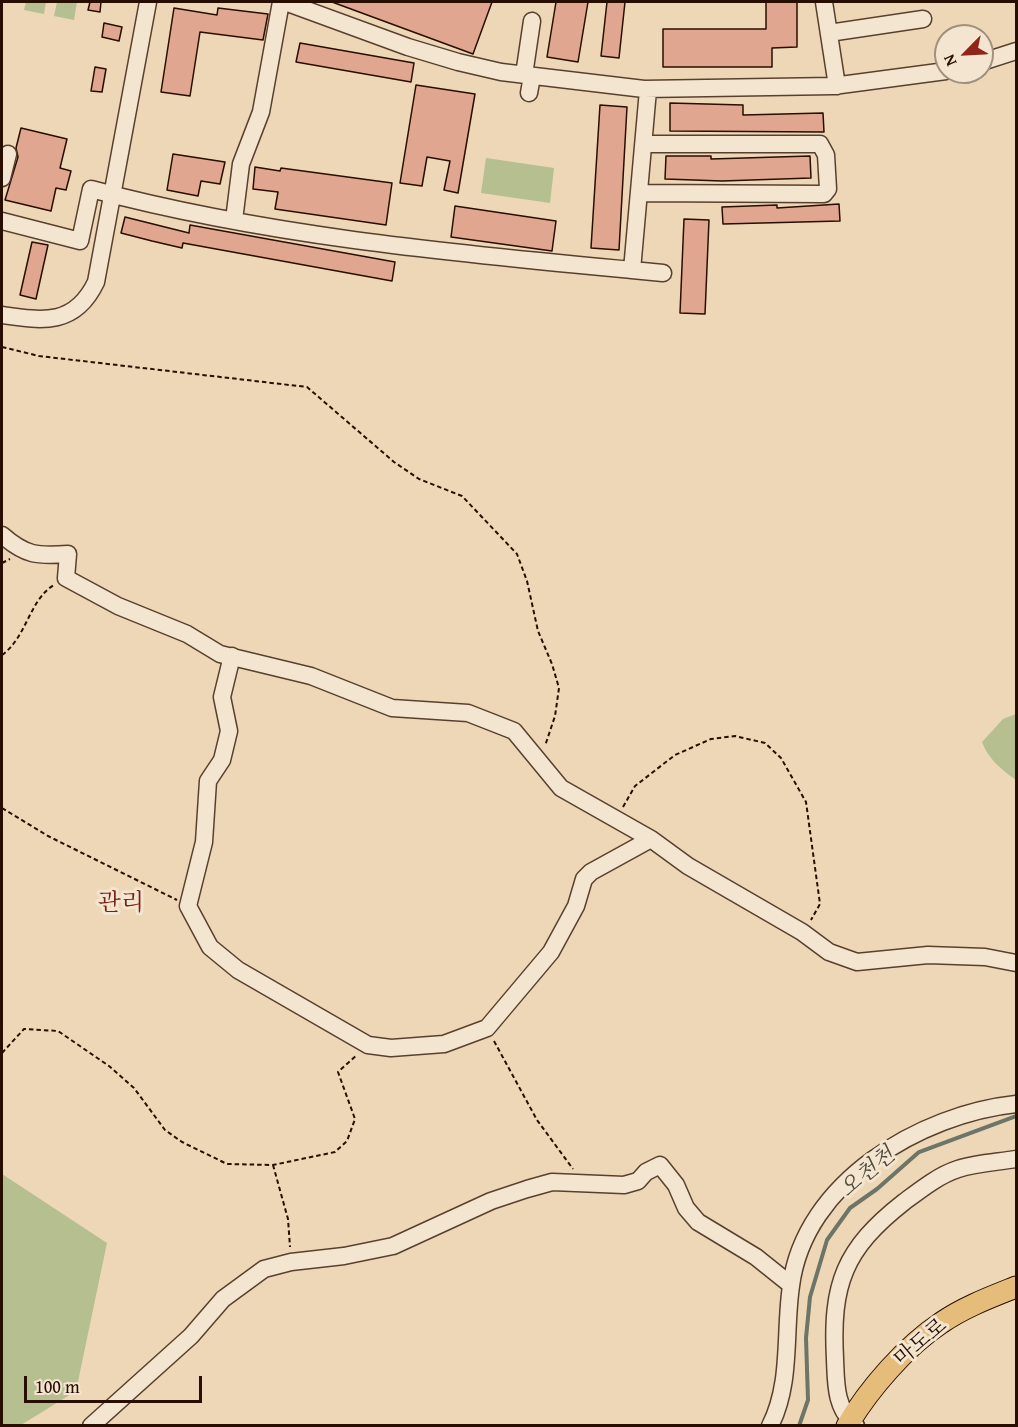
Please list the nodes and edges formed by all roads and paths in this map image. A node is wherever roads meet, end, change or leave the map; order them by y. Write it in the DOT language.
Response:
graph roads {
  1 [pos="147,2"];
  2 [pos="283,2"];
  3 [pos="824,2"];
  4 [pos="923,19"];
  5 [pos="532,21"];
  6 [pos="829,33"];
  7 [pos="1017,51"];
  8 [pos="994,58"];
  9 [pos="934,73"];
  10 [pos="528,75"];
  11 [pos="837,86"];
  12 [pos="648,90"];
  13 [pos="529,93"];
  14 [pos="644,144"];
  15 [pos="8,154"];
  16 [pos="2,178"];
  17 [pos="639,193"];
  18 [pos="112,194"];
  19 [pos="234,220"];
  20 [pos="2,221"];
  21 [pos="632,270"];
  22 [pos="663,273"];
  23 [pos="2,315"];
  24 [pos="2,346"];
  25 [pos="2,535"];
  26 [pos="66,578"];
  27 [pos="2,655"];
  28 [pos="232,656"];
  29 [pos="538,763"];
  30 [pos="2,808"];
  31 [pos="616,819"];
  32 [pos="651,839"];
  33 [pos="189,906"];
  34 [pos="802,932"];
  35 [pos="1017,963"];
  36 [pos="487,1028"];
  37 [pos="368,1045"];
  38 [pos="2,1053"];
  39 [pos="1017,1104"];
  40 [pos="1017,1159"];
  41 [pos="273,1165"];
  42 [pos="583,1183"];
  43 [pos="291,1262"];
  44 [pos="791,1285"];
  45 [pos="1017,1287"];
  46 [pos="851,1424"];
  47 [pos="91,1425"];
  48 [pos="770,1425"];
  1 -- 18 [label="street"];
  2 -- 10 [label="street"];
  2 -- 19 [label="street"];
  3 -- 6 [label="street"];
  4 -- 6 [label="street"];
  5 -- 10 [label="street"];
  6 -- 11 [label="street"];
  7 -- 8 [label="street"];
  9 -- 11 [label="street"];
  10 -- 12 [label="street"];
  10 -- 13 [label="street"];
  11 -- 12 [label="street"];
  12 -- 14 [label="street"];
  14 -- 17 [label="street"];
  14 -- 17 [label="street"];
  15 -- 16 [label="street"];
  17 -- 21 [label="street"];
  18 -- 19 [label="street"];
  18 -- 20 [label="street"];
  18 -- 23 [label="street"];
  19 -- 21 [label="street"];
  21 -- 22 [label="street"];
  24 -- 29 [label="path"];
  25 -- 26 [label="street"];
  26 -- 27 [label="path"];
  26 -- 28 [label="street"];
  28 -- 29 [label="street"];
  28 -- 33 [label="street"];
  29 -- 31 [label="street"];
  30 -- 33 [label="path"];
  31 -- 32 [label="street"];
  31 -- 34 [label="path"];
  32 -- 34 [label="street"];
  32 -- 36 [label="street"];
  33 -- 37 [label="street"];
  34 -- 35 [label="street"];
  36 -- 37 [label="street"];
  36 -- 42 [label="path"];
  37 -- 41 [label="path"];
  38 -- 41 [label="path"];
  39 -- 44 [label="street"];
  40 -- 46 [label="street"];
  41 -- 43 [label="path"];
  42 -- 43 [label="street"];
  42 -- 44 [label="street"];
  43 -- 47 [label="street"];
  44 -- 48 [label="street"];
  45 -- 46 [label="main road, 마도로"];
}
